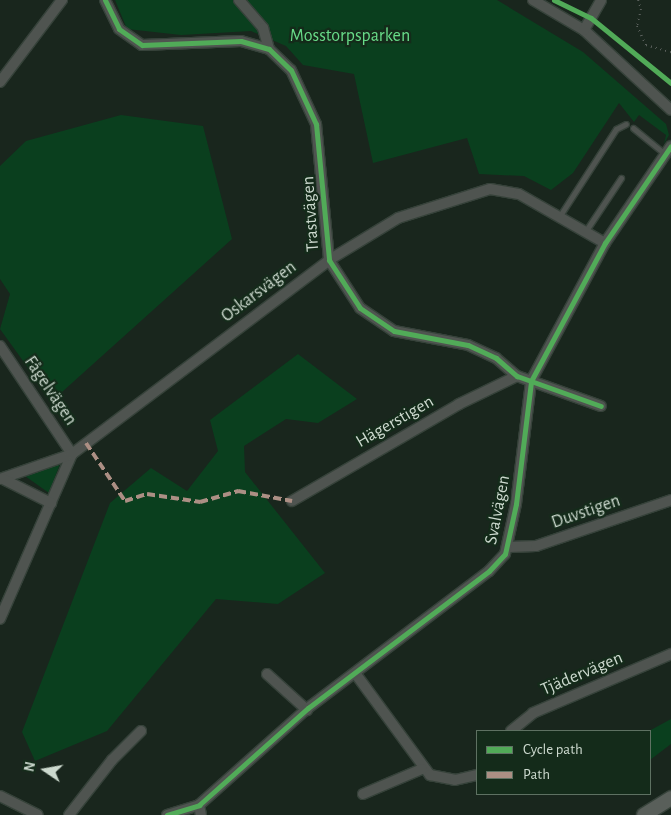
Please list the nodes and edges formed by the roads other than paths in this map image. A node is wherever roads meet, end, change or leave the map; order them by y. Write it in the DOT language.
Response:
graph roads {
  1 [pos="62,0"];
  2 [pos="105,0"];
  3 [pos="239,0"];
  4 [pos="534,0"];
  5 [pos="601,0"];
  6 [pos="584,30"];
  7 [pos="269,49"];
  8 [pos="0,82"];
  9 [pos="671,110"];
  10 [pos="626,124"];
  11 [pos="633,128"];
  12 [pos="668,150"];
  13 [pos="621,178"];
  14 [pos="559,217"];
  15 [pos="583,234"];
  16 [pos="605,243"];
  17 [pos="329,260"];
  18 [pos="0,346"];
  19 [pos="517,376"];
  20 [pos="531,381"];
  21 [pos="601,406"];
  22 [pos="72,454"];
  23 [pos="1,479"];
  24 [pos="671,500"];
  25 [pos="292,501"];
  26 [pos="51,503"];
  27 [pos="509,546"];
  28 [pos="0,619"];
  29 [pos="671,654"];
  30 [pos="356,673"];
  31 [pos="267,674"];
  32 [pos="307,710"];
  33 [pos="512,730"];
  34 [pos="142,731"];
  35 [pos="422,769"];
  36 [pos="476,774"];
  37 [pos="363,794"];
  38 [pos="0,796"];
  39 [pos="671,798"];
  40 [pos="200,810"];
  41 [pos="38,815"];
  42 [pos="70,815"];
  43 [pos="167,815"];
  44 [pos="644,815"];
  1 -- 8 [label="street"];
  2 -- 7 [label="street, Trastvägen"];
  3 -- 7 [label="street"];
  4 -- 6 [label="street"];
  5 -- 6 [label="street"];
  6 -- 9 [label="street"];
  7 -- 17 [label="street, Trastvägen"];
  10 -- 14 [label="lane"];
  11 -- 12 [label="lane"];
  12 -- 16 [label="street, Svalvägen"];
  13 -- 15 [label="lane"];
  14 -- 15 [label="street, Oskarsvägen"];
  14 -- 17 [label="street, Oskarsvägen"];
  15 -- 16 [label="street, Oskarsvägen"];
  16 -- 20 [label="street, Svalvägen"];
  17 -- 19 [label="street, Trastvägen"];
  17 -- 22 [label="street, Oskarsvägen"];
  18 -- 22 [label="street, Fågelvägen"];
  19 -- 20 [label="street, Trastvägen"];
  19 -- 25 [label="street, Hägerstigen"];
  20 -- 21 [label="street, Trastvägen"];
  20 -- 27 [label="street, Svalvägen"];
  22 -- 23 [label="street, Oskarsvägen"];
  22 -- 26 [label="street"];
  23 -- 26 [label="street, Oskarsvägen"];
  24 -- 27 [label="street, Duvstigen"];
  26 -- 28 [label="street"];
  27 -- 30 [label="street, Svalvägen"];
  29 -- 33 [label="street, Tjädervägen"];
  30 -- 32 [label="street, Svalvägen"];
  30 -- 35 [label="street"];
  31 -- 32 [label="street"];
  32 -- 40 [label="street, Svalvägen"];
  34 -- 42 [label="street"];
  35 -- 36 [label="street"];
  35 -- 37 [label="street"];
  38 -- 41 [label="street"];
  39 -- 44 [label="main road"];
  40 -- 43 [label="street"];
}
